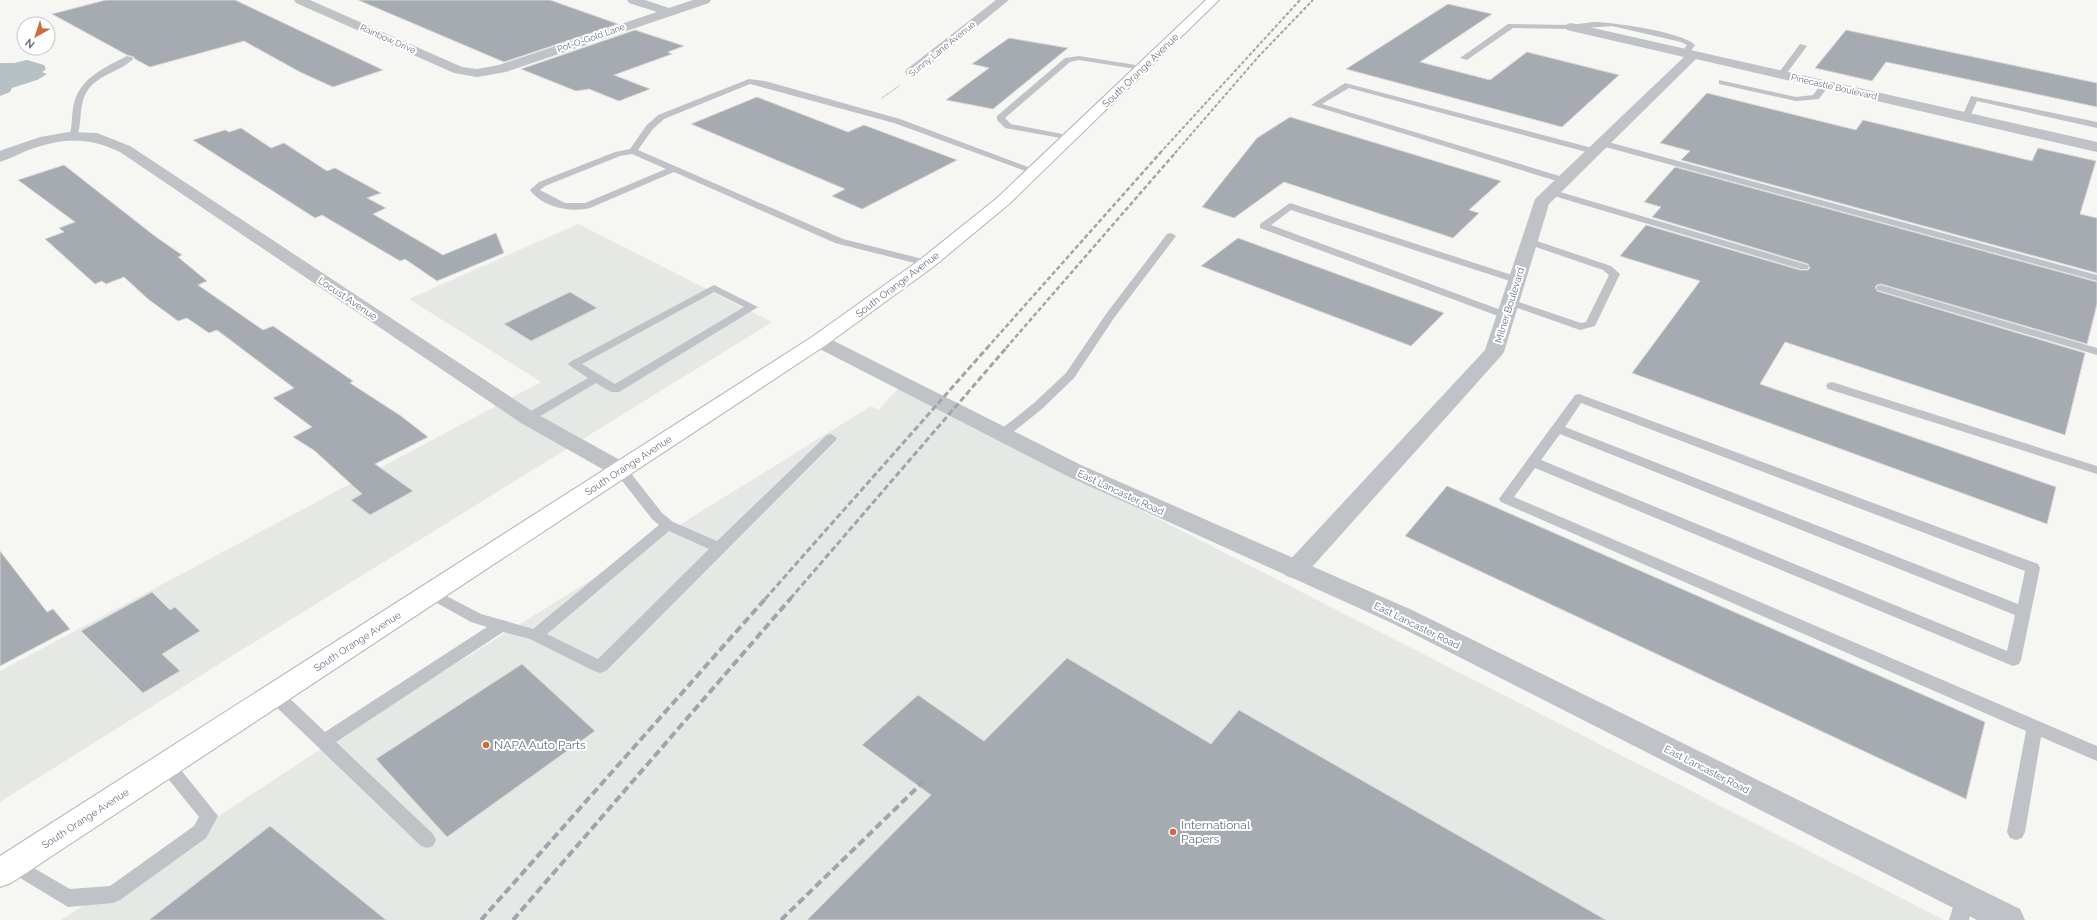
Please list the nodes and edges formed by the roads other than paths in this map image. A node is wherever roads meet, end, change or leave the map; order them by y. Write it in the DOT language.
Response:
graph roads {
  1 [pos="300,0"];
  2 [pos="633,0"];
  3 [pos="705,0"];
  4 [pos="1003,0"];
  5 [pos="1210,0"];
  6 [pos="668,12"];
  7 [pos="1571,27"];
  8 [pos="1803,46"];
  9 [pos="1689,54"];
  10 [pos="130,58"];
  11 [pos="1464,58"];
  12 [pos="1142,68"];
  13 [pos="912,72"];
  14 [pos="477,73"];
  15 [pos="1781,75"];
  16 [pos="1722,82"];
  17 [pos="1824,85"];
  18 [pos="1966,117"];
  19 [pos="2097,125"];
  20 [pos="73,137"];
  21 [pos="1069,138"];
  22 [pos="1597,147"];
  23 [pos="2097,147"];
  24 [pos="632,151"];
  25 [pos="0,157"];
  26 [pos="674,169"];
  27 [pos="1034,171"];
  28 [pos="1563,180"];
  29 [pos="1550,192"];
  30 [pos="1171,236"];
  31 [pos="1528,241"];
  32 [pos="927,263"];
  33 [pos="1804,267"];
  34 [pos="2097,278"];
  35 [pos="1516,280"];
  36 [pos="1881,288"];
  37 [pos="1507,309"];
  38 [pos="819,341"];
  39 [pos="2097,352"];
  40 [pos="596,378"];
  41 [pos="1832,386"];
  42 [pos="528,418"];
  43 [pos="1557,428"];
  44 [pos="1003,434"];
  45 [pos="831,438"];
  46 [pos="1533,462"];
  47 [pos="621,470"];
  48 [pos="2097,470"];
  49 [pos="668,525"];
  50 [pos="719,548"];
  51 [pos="1295,570"];
  52 [pos="431,593"];
  53 [pos="2024,612"];
  54 [pos="502,625"];
  55 [pos="535,635"];
  56 [pos="274,694"];
  57 [pos="2035,727"];
  58 [pos="324,741"];
  59 [pos="2097,754"];
  60 [pos="167,765"];
  61 [pos="2016,832"];
  62 [pos="427,840"];
  63 [pos="7,868"];
  64 [pos="1962,909"];
  65 [pos="2009,920"];
  1 -- 14 [label="street, Rainbow Drive"];
  2 -- 6 [label="street"];
  3 -- 6 [label="street, Pot-O-Gold Lane"];
  4 -- 13 [label="street, Sunny Lane Avenue"];
  5 -- 12 [label="main road, South Orange Avenue"];
  6 -- 14 [label="street, Pot-O-Gold Lane"];
  7 -- 9 [label="street, Pinecastle Boulevard"];
  7 -- 11 [label="lane"];
  8 -- 15 [label="lane"];
  9 -- 15 [label="street, Pinecastle Boulevard"];
  9 -- 22 [label="street, Milner Boulevard"];
  10 -- 20 [label="lane"];
  12 -- 21 [label="main road, South Orange Avenue"];
  12 -- 21 [label="lane"];
  15 -- 17 [label="street, Pinecastle Boulevard"];
  16 -- 17 [label="lane"];
  17 -- 18 [label="street, Pinecastle Boulevard"];
  18 -- 19 [label="lane"];
  18 -- 23 [label="street, Pinecastle Boulevard"];
  20 -- 25 [label="street, Locust Avenue"];
  20 -- 42 [label="street, Locust Avenue"];
  21 -- 27 [label="main road, South Orange Avenue"];
  22 -- 28 [label="street, Milner Boulevard"];
  22 -- 28 [label="lane"];
  22 -- 34 [label="lane"];
  24 -- 26 [label="lane"];
  24 -- 26 [label="lane"];
  24 -- 27 [label="lane"];
  26 -- 32 [label="lane"];
  27 -- 32 [label="main road, South Orange Avenue"];
  28 -- 29 [label="street, Milner Boulevard"];
  29 -- 31 [label="street, Milner Boulevard"];
  29 -- 33 [label="lane"];
  30 -- 44 [label="lane"];
  31 -- 35 [label="street, Milner Boulevard"];
  31 -- 37 [label="lane"];
  32 -- 38 [label="main road, South Orange Avenue"];
  35 -- 37 [label="street, Milner Boulevard"];
  35 -- 37 [label="lane"];
  36 -- 39 [label="lane"];
  37 -- 51 [label="street, Milner Boulevard"];
  38 -- 44 [label="street, East Lancaster Road"];
  38 -- 47 [label="main road, South Orange Avenue"];
  40 -- 40 [label="lane"];
  40 -- 42 [label="lane"];
  41 -- 48 [label="lane"];
  42 -- 47 [label="street, Locust Avenue"];
  43 -- 46 [label="lane"];
  43 -- 53 [label="lane"];
  43 -- 53 [label="lane"];
  44 -- 51 [label="street, East Lancaster Road"];
  45 -- 50 [label="lane"];
  46 -- 53 [label="lane"];
  46 -- 57 [label="lane"];
  47 -- 49 [label="lane"];
  47 -- 52 [label="main road, South Orange Avenue"];
  49 -- 50 [label="lane"];
  49 -- 55 [label="lane"];
  50 -- 55 [label="lane"];
  51 -- 64 [label="street, East Lancaster Road"];
  52 -- 54 [label="lane"];
  52 -- 56 [label="main road, South Orange Avenue"];
  54 -- 55 [label="lane"];
  54 -- 58 [label="lane"];
  56 -- 58 [label="lane"];
  56 -- 60 [label="main road, South Orange Avenue"];
  57 -- 59 [label="lane"];
  57 -- 61 [label="lane"];
  58 -- 62 [label="lane"];
  60 -- 63 [label="main road, South Orange Avenue"];
  60 -- 63 [label="lane"];
  64 -- 65 [label="street, East Lancaster Road"];
}
